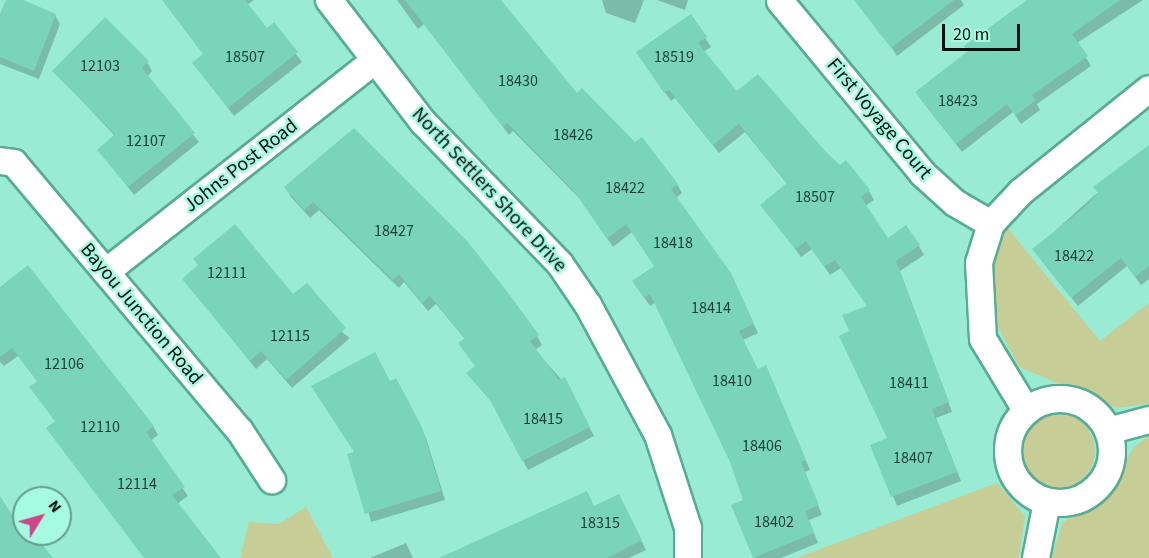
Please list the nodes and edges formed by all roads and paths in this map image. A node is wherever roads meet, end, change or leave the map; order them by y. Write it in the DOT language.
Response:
graph roads {
  1 [pos="329,0"];
  2 [pos="780,2"];
  3 [pos="375,60"];
  4 [pos="1149,89"];
  5 [pos="0,161"];
  6 [pos="991,224"];
  7 [pos="106,272"];
  8 [pos="1026,410"];
  9 [pos="1149,420"];
  10 [pos="1108,431"];
  11 [pos="272,480"];
  12 [pos="1047,502"];
  13 [pos="688,558"];
  14 [pos="1036,558"];
  1 -- 3 [label="street, North Settlers Shore Drive"];
  2 -- 6 [label="street, First Voyage Court"];
  3 -- 7 [label="street, Johns Post Road"];
  3 -- 13 [label="street, North Settlers Shore Drive"];
  4 -- 6 [label="street"];
  5 -- 7 [label="street, Bayou Junction Road"];
  6 -- 8 [label="street"];
  7 -- 11 [label="street, Bayou Junction Road"];
  8 -- 10 [label="street"];
  8 -- 12 [label="street"];
  9 -- 10 [label="street"];
  10 -- 12 [label="street"];
  12 -- 14 [label="street"];
}
